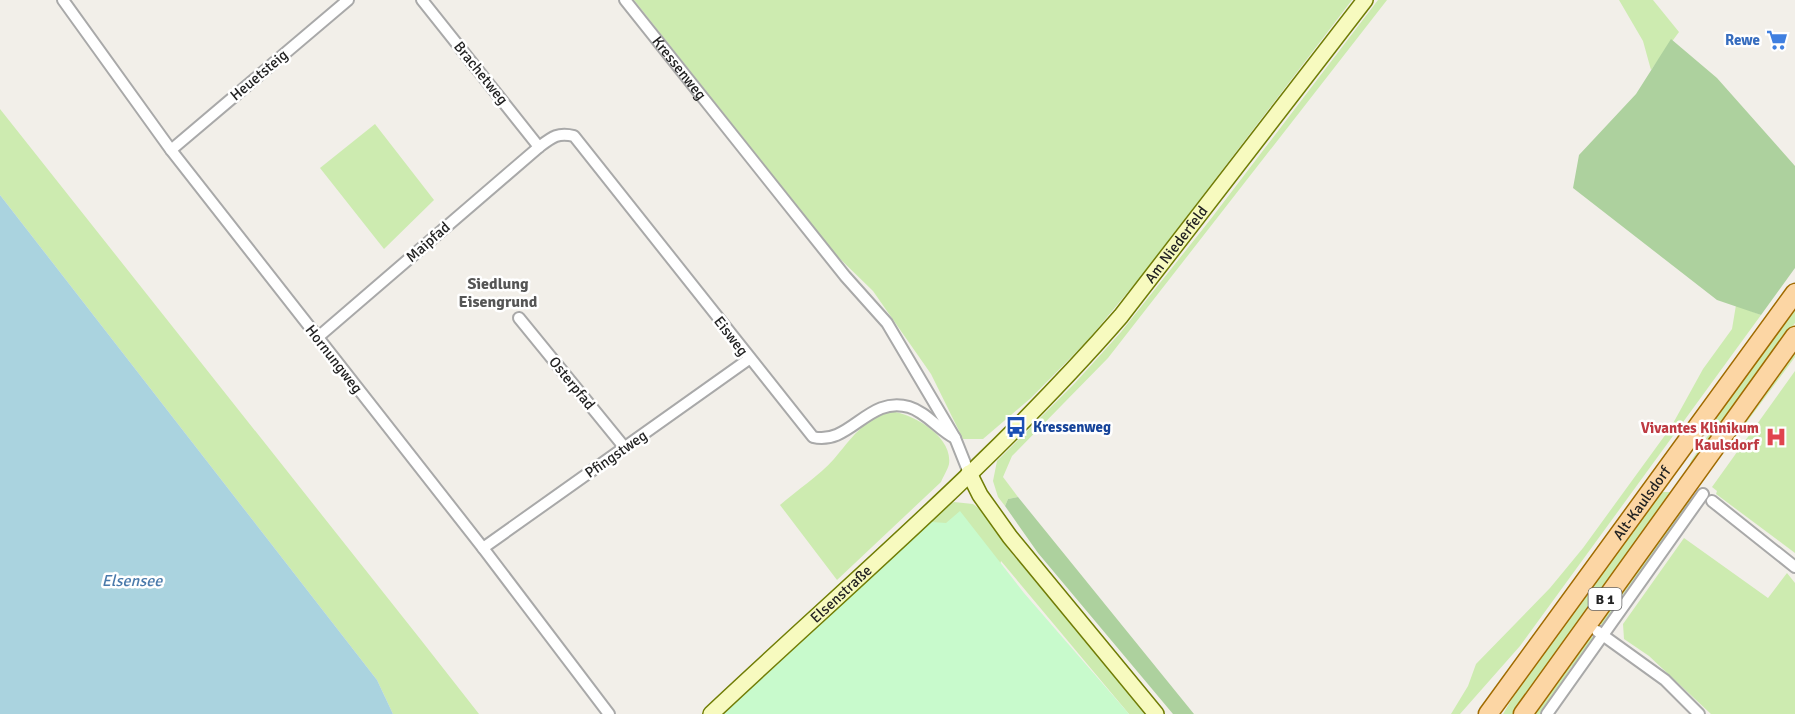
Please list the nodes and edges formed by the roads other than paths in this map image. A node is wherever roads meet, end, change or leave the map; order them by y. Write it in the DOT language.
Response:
graph roads {
  1 [pos="63,0"];
  2 [pos="348,0"];
  3 [pos="422,0"];
  4 [pos="625,0"];
  5 [pos="1365,0"];
  6 [pos="539,147"];
  7 [pos="171,150"];
  8 [pos="1795,293"];
  9 [pos="519,318"];
  10 [pos="1795,336"];
  11 [pos="317,338"];
  12 [pos="749,359"];
  13 [pos="955,438"];
  14 [pos="625,448"];
  15 [pos="969,473"];
  16 [pos="1703,494"];
  17 [pos="1712,501"];
  18 [pos="483,548"];
  19 [pos="1795,567"];
  20 [pos="1588,624"];
  21 [pos="1603,635"];
  22 [pos="609,714"];
  23 [pos="711,714"];
  24 [pos="1156,714"];
  25 [pos="1488,714"];
  26 [pos="1523,714"];
  27 [pos="1546,714"];
  28 [pos="1699,714"];
  1 -- 7 [label="street, Hornungweg"];
  2 -- 7 [label="street, Heuetsteig"];
  3 -- 6 [label="street, Brachetweg"];
  4 -- 13 [label="street, Kressenweg"];
  5 -- 15 [label="street, Am Niederfeld"];
  6 -- 11 [label="street, Maipfad"];
  6 -- 12 [label="street, Eisweg"];
  7 -- 11 [label="street, Hornungweg"];
  8 -- 25 [label="main road, Alt-Kaulsdorf / B 1"];
  9 -- 14 [label="street, Osterpfad"];
  10 -- 20 [label="main road, Alt-Kaulsdorf / B 1"];
  11 -- 18 [label="street, Hornungweg"];
  12 -- 13 [label="street, Eisweg"];
  12 -- 14 [label="street, Pfingstweg"];
  13 -- 15 [label="street, Kressenweg"];
  14 -- 18 [label="street, Pfingstweg"];
  15 -- 23 [label="street, Elsenstraße"];
  15 -- 24 [label="street, Kressenweg"];
  16 -- 21 [label="street"];
  17 -- 19 [label="street"];
  18 -- 22 [label="street, Hornungweg"];
  20 -- 21 [label="street"];
  20 -- 26 [label="main road, Alt-Kaulsdorf / B 1"];
  21 -- 27 [label="street"];
  21 -- 28 [label="street"];
}
